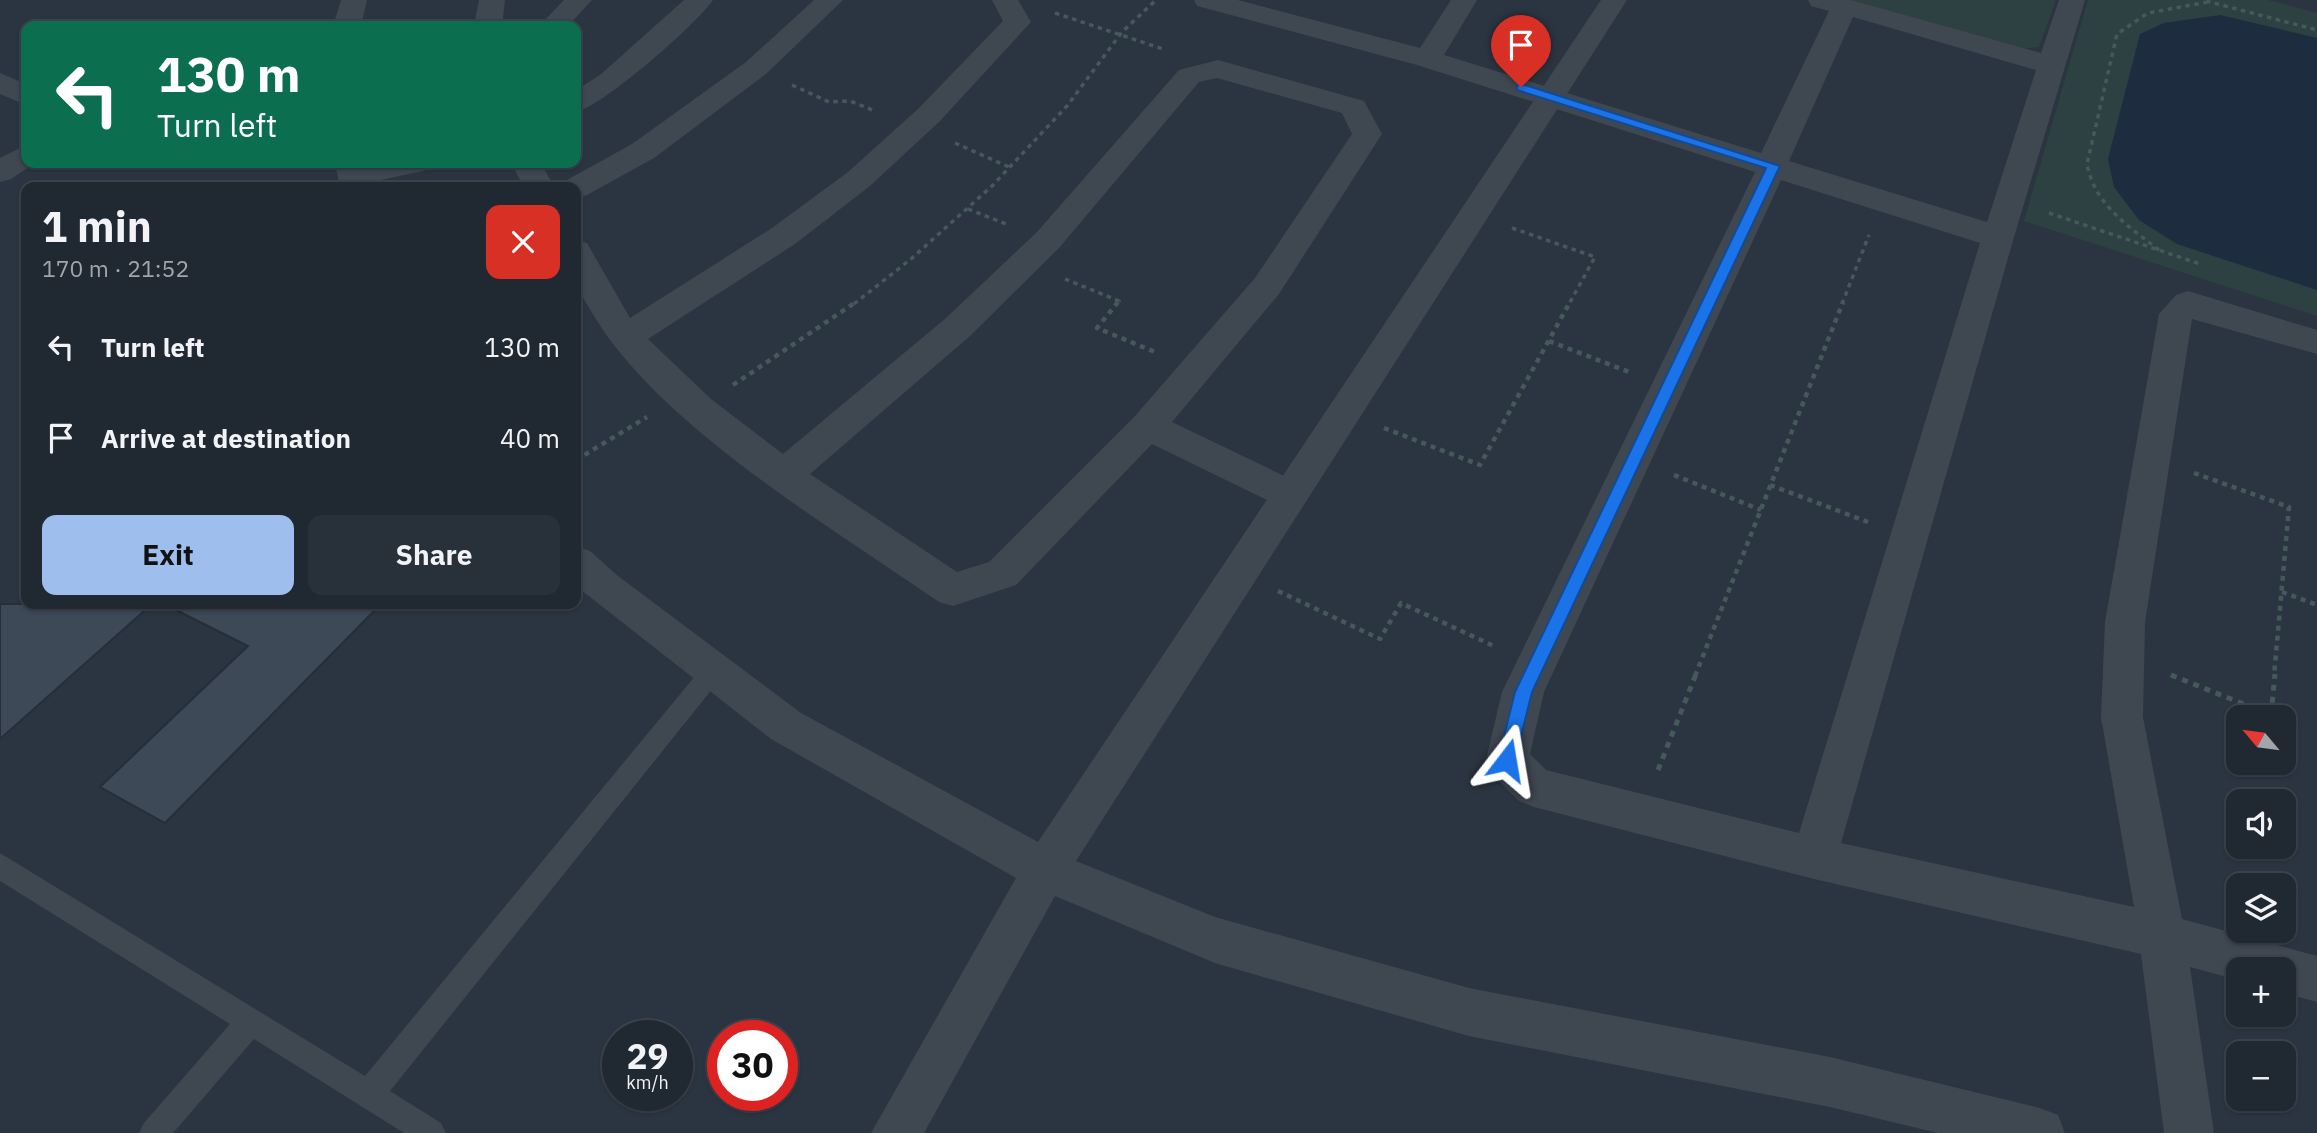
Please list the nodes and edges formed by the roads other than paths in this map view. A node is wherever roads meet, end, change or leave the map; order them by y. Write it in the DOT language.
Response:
graph roads {
  1 [pos="354,0"];
  2 [pos="492,0"];
  3 [pos="579,0"];
  4 [pos="700,0"];
  5 [pos="830,0"];
  6 [pos="1207,0"];
  7 [pos="1464,0"];
  8 [pos="1614,0"];
  9 [pos="2072,0"];
  10 [pos="1833,3"];
  11 [pos="1237,4"];
  12 [pos="1008,6"];
  13 [pos="348,21"];
  14 [pos="489,21"];
  15 [pos="558,21"];
  16 [pos="1427,59"];
  17 [pos="2051,65"];
  18 [pos="0,82"];
  19 [pos="21,93"];
  20 [pos="1552,97"];
  21 [pos="581,100"];
  22 [pos="21,158"];
  23 [pos="1773,166"];
  24 [pos="390,168"];
  25 [pos="0,172"];
  26 [pos="353,175"];
  27 [pos="581,185"];
  28 [pos="1997,237"];
  29 [pos="581,260"];
  30 [pos="626,337"];
  31 [pos="2317,342"];
  32 [pos="1147,426"];
  33 [pos="786,473"];
  34 [pos="1290,495"];
  35 [pos="581,567"];
  36 [pos="713,671"];
  37 [pos="1814,858"];
  38 [pos="0,866"];
  39 [pos="1045,870"];
  40 [pos="2162,936"];
  41 [pos="2317,979"];
  42 [pos="252,1020"];
  43 [pos="370,1093"];
  44 [pos="154,1133"];
  45 [pos="431,1133"];
  46 [pos="896,1133"];
  47 [pos="2040,1133"];
  48 [pos="2189,1133"];
  1 -- 13 [label="street"];
  2 -- 14 [label="street"];
  3 -- 15 [label="street"];
  4 -- 21 [label="street"];
  5 -- 27 [label="street"];
  6 -- 11 [label="street"];
  7 -- 16 [label="street"];
  8 -- 20 [label="street"];
  9 -- 17 [label="street"];
  10 -- 17 [label="street"];
  10 -- 23 [label="street"];
  11 -- 16 [label="street"];
  12 -- 30 [label="street"];
  16 -- 20 [label="street"];
  17 -- 28 [label="street"];
  18 -- 19 [label="street"];
  20 -- 23 [label="street"];
  20 -- 34 [label="street"];
  22 -- 25 [label="street"];
  23 -- 28 [label="street"];
  23 -- 37 [label="street"];
  24 -- 26 [label="street"];
  28 -- 37 [label="street"];
  29 -- 30 [label="street"];
  30 -- 33 [label="street"];
  31 -- 40 [label="street"];
  32 -- 33 [label="street"];
  32 -- 33 [label="street"];
  32 -- 34 [label="street"];
  34 -- 39 [label="street"];
  35 -- 36 [label="street"];
  36 -- 39 [label="street"];
  36 -- 43 [label="lane"];
  37 -- 40 [label="street"];
  38 -- 42 [label="lane"];
  39 -- 46 [label="street"];
  39 -- 47 [label="street"];
  40 -- 41 [label="street"];
  40 -- 48 [label="street"];
  42 -- 43 [label="lane"];
  42 -- 44 [label="lane"];
  43 -- 45 [label="lane"];
}
